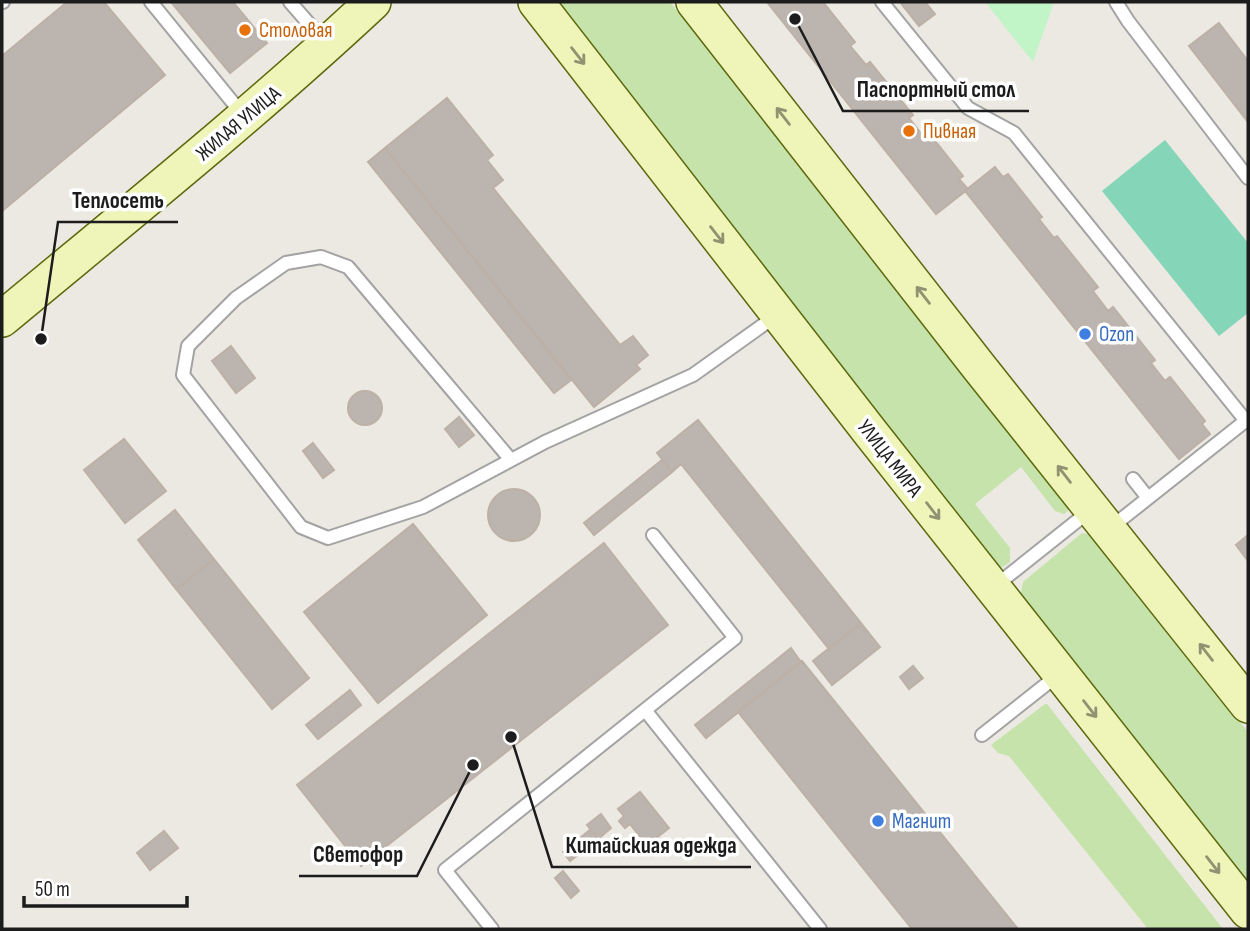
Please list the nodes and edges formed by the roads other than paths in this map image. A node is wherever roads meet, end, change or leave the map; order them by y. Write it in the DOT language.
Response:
graph roads {
  1 [pos="151,2"];
  2 [pos="290,2"];
  3 [pos="373,2"];
  4 [pos="536,2"];
  5 [pos="694,2"];
  6 [pos="882,2"];
  7 [pos="1116,2"];
  8 [pos="327,45"];
  9 [pos="245,117"];
  10 [pos="1248,178"];
  11 [pos="779,314"];
  12 [pos="2,319"];
  13 [pos="1247,420"];
  14 [pos="511,460"];
  15 [pos="1133,479"];
  16 [pos="1148,498"];
  17 [pos="1100,519"];
  18 [pos="653,535"];
  19 [pos="993,588"];
  20 [pos="1061,672"];
  21 [pos="1248,705"];
  22 [pos="645,710"];
  23 [pos="982,734"];
  24 [pos="1248,911"];
  25 [pos="492,929"];
  26 [pos="820,929"];
  1 -- 9 [label="lane"];
  2 -- 8 [label="lane"];
  3 -- 8 [label="main road, ЖИЛАЯ УЛИЦА"];
  4 -- 11 [label="main road, УЛИЦА МИРА, one-way"];
  17 -- 5 [label="main road, one-way"];
  6 -- 13 [label="lane"];
  7 -- 10 [label="lane"];
  8 -- 9 [label="main road, ЖИЛАЯ УЛИЦА"];
  9 -- 12 [label="main road, ЖИЛАЯ УЛИЦА"];
  11 -- 14 [label="lane"];
  11 -- 19 [label="main road, УЛИЦА МИРА, one-way"];
  13 -- 16 [label="lane"];
  14 -- 14 [label="lane"];
  15 -- 16 [label="lane"];
  16 -- 17 [label="lane"];
  17 -- 19 [label="lane"];
  21 -- 17 [label="main road, one-way"];
  18 -- 22 [label="lane"];
  19 -- 20 [label="main road, УЛИЦА МИРА"];
  20 -- 23 [label="lane"];
  20 -- 24 [label="main road, УЛИЦА МИРА, one-way"];
  22 -- 25 [label="lane"];
  22 -- 26 [label="lane"];
}
